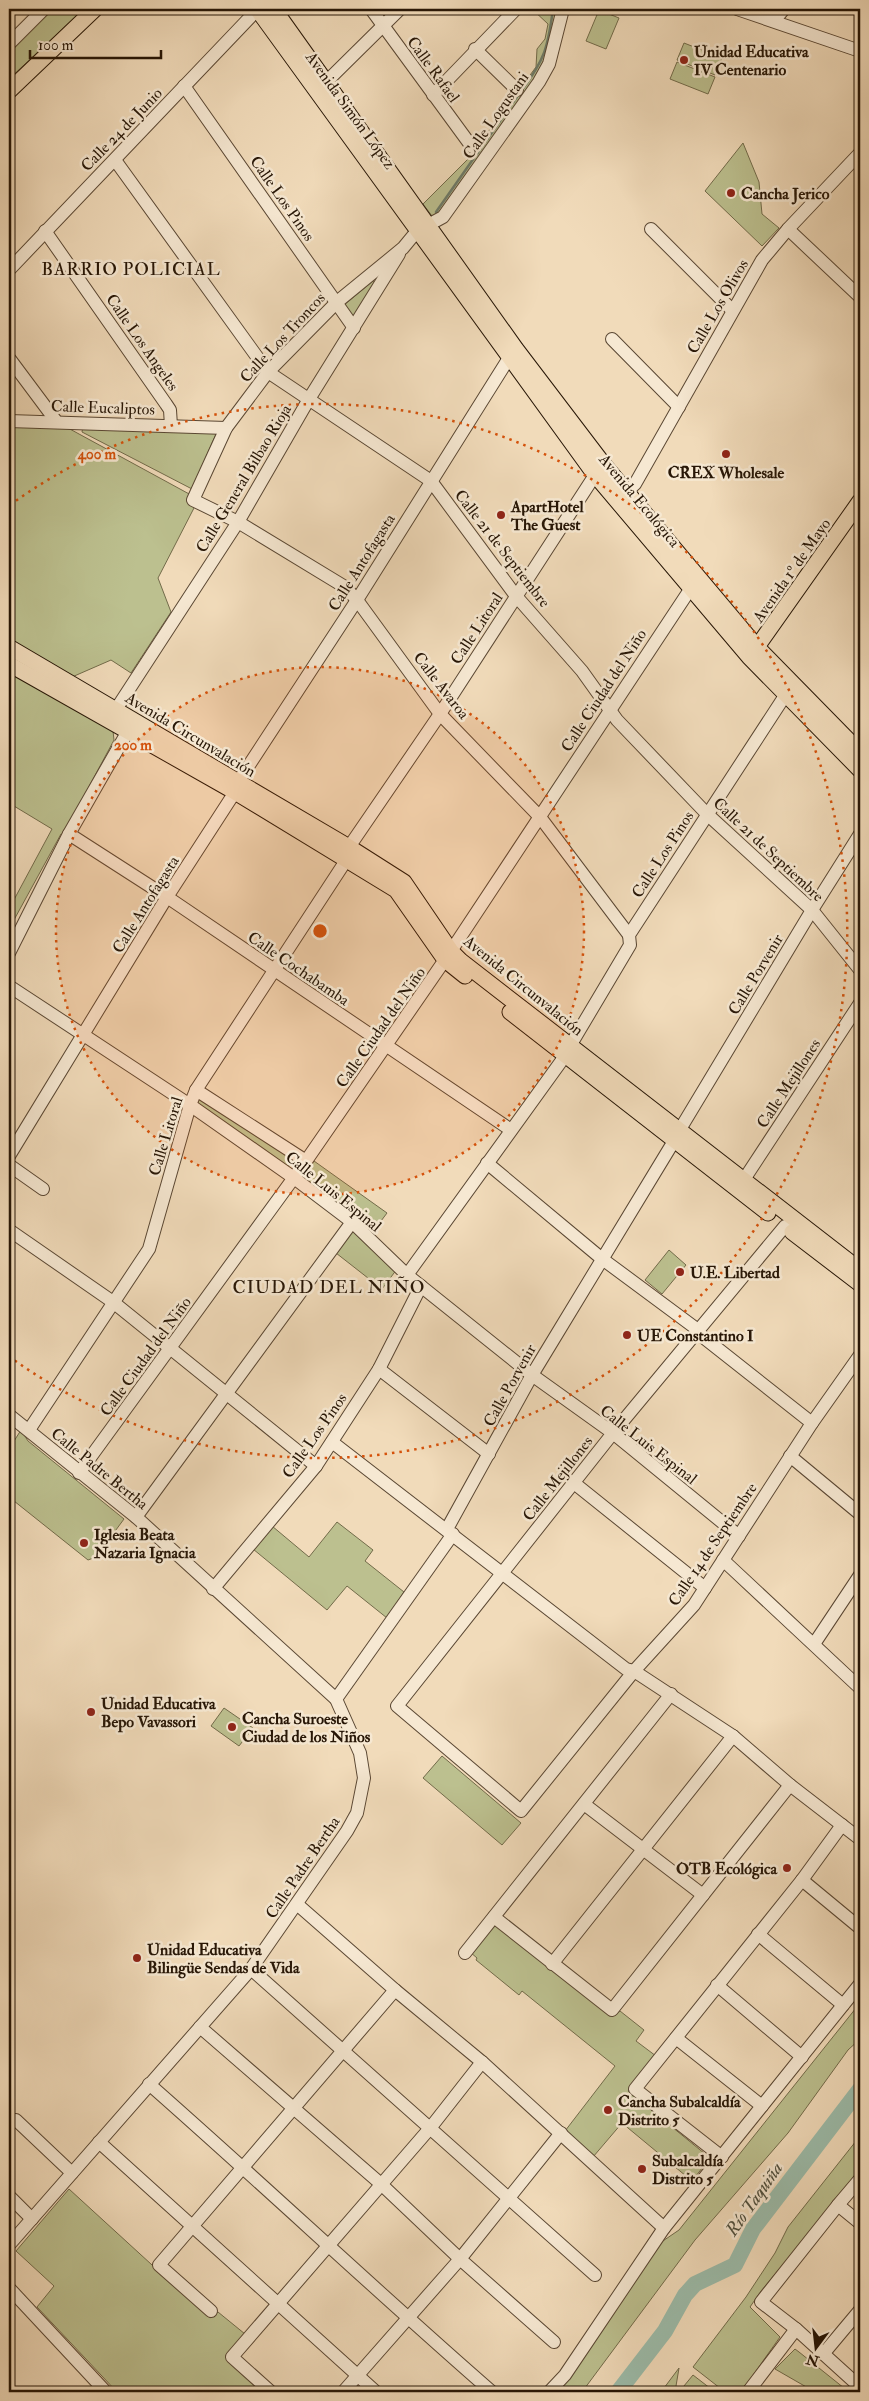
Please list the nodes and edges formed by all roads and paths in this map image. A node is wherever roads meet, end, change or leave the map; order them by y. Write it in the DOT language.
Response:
graph roads {
  1 [pos="44,9"];
  2 [pos="95,9"];
  3 [pos="257,9"];
  4 [pos="274,9"];
  5 [pos="371,9"];
  6 [pos="400,9"];
  7 [pos="516,9"];
  8 [pos="563,9"];
  9 [pos="737,9"];
  10 [pos="784,9"];
  11 [pos="774,21"];
  12 [pos="383,26"];
  13 [pos="9,44"];
  14 [pos="475,49"];
  15 [pos="860,51"];
  16 [pos="328,82"];
  17 [pos="184,86"];
  18 [pos="517,90"];
  19 [pos="9,91"];
  20 [pos="316,92"];
  21 [pos="433,95"];
  22 [pos="472,147"];
  23 [pos="860,154"];
  24 [pos="114,160"];
  25 [pos="423,227"];
  26 [pos="650,229"];
  27 [pos="788,229"];
  28 [pos="45,231"];
  29 [pos="403,248"];
  30 [pos="9,270"];
  31 [pos="860,297"];
  32 [pos="336,302"];
  33 [pos="732,310"];
  34 [pos="354,328"];
  35 [pos="612,339"];
  36 [pos="9,358"];
  37 [pos="509,358"];
  38 [pos="268,372"];
  39 [pos="310,399"];
  40 [pos="679,407"];
  41 [pos="9,421"];
  42 [pos="56,421"];
  43 [pos="171,426"];
  44 [pos="226,428"];
  45 [pos="596,475"];
  46 [pos="431,480"];
  47 [pos="626,492"];
  48 [pos="192,500"];
  49 [pos="860,501"];
  50 [pos="238,522"];
  51 [pos="691,588"];
  52 [pos="516,596"];
  53 [pos="358,600"];
  54 [pos="9,647"];
  55 [pos="754,652"];
  56 [pos="9,664"];
  57 [pos="789,689"];
  58 [pos="610,709"];
  59 [pos="440,714"];
  60 [pos="112,716"];
  61 [pos="131,726"];
  62 [pos="860,752"];
  63 [pos="860,770"];
  64 [pos="236,787"];
  65 [pos="707,814"];
  66 [pos="540,817"];
  67 [pos="69,834"];
  68 [pos="860,834"];
  69 [pos="348,853"];
  70 [pos="167,897"];
  71 [pos="812,910"];
  72 [pos="629,935"];
  73 [pos="9,952"];
  74 [pos="448,956"];
  75 [pos="274,970"];
  76 [pos="860,970"];
  77 [pos="9,986"];
  78 [pos="860,1003"];
  79 [pos="84,1034"];
  80 [pos="386,1046"];
  81 [pos="567,1051"];
  82 [pos="196,1090"];
  83 [pos="190,1105"];
  84 [pos="511,1130"];
  85 [pos="676,1136"];
  86 [pos="9,1156"];
  87 [pos="306,1161"];
  88 [pos="487,1163"];
  89 [pos="9,1165"];
  90 [pos="294,1178"];
  91 [pos="743,1181"];
  92 [pos="43,1189"];
  93 [pos="352,1222"];
  94 [pos="785,1226"];
  95 [pos="12,1232"];
  96 [pos="9,1245"];
  97 [pos="601,1258"];
  98 [pos="860,1270"];
  99 [pos="407,1275"];
  100 [pos="860,1284"];
  101 [pos="421,1286"];
  102 [pos="113,1302"];
  103 [pos="699,1332"];
  104 [pos="171,1349"];
  105 [pos="860,1355"];
  106 [pos="379,1369"];
  107 [pos="532,1375"];
  108 [pos="227,1392"];
  109 [pos="9,1414"];
  110 [pos="812,1423"];
  111 [pos="29,1430"];
  112 [pos="613,1433"];
  113 [pos="332,1442"];
  114 [pos="489,1454"];
  115 [pos="790,1456"];
  116 [pos="316,1466"];
  117 [pos="79,1473"];
  118 [pos="574,1482"];
  119 [pos="860,1514"];
  120 [pos="136,1518"];
  121 [pos="450,1531"];
  122 [pos="739,1536"];
  123 [pos="723,1560"];
  124 [pos="504,1574"];
  125 [pos="860,1575"];
  126 [pos="705,1588"];
  127 [pos="213,1589"];
  128 [pos="814,1644"];
  129 [pos="634,1671"];
  130 [pos="860,1688"];
  131 [pos="670,1694"];
  132 [pos="336,1699"];
  133 [pos="733,1736"];
  134 [pos="790,1785"];
  135 [pos="584,1804"];
  136 [pos="521,1811"];
  137 [pos="842,1825"];
  138 [pos="860,1838"];
  139 [pos="643,1849"];
  140 [pos="802,1880"];
  141 [pos="703,1895"];
  142 [pos="298,1905"];
  143 [pos="494,1917"];
  144 [pos="860,1928"];
  145 [pos="758,1934"];
  146 [pos="465,1953"];
  147 [pos="552,1964"];
  148 [pos="251,1969"];
  149 [pos="860,1984"];
  150 [pos="716,1986"];
  151 [pos="395,1990"];
  152 [pos="844,2005"];
  153 [pos="200,2027"];
  154 [pos="676,2038"];
  155 [pos="343,2050"];
  156 [pos="802,2058"];
  157 [pos="482,2062"];
  158 [pos="149,2084"];
  159 [pos="762,2106"];
  160 [pos="294,2108"];
  161 [pos="16,2120"];
  162 [pos="430,2127"];
  163 [pos="561,2133"];
  164 [pos="99,2142"];
  165 [pos="722,2157"];
  166 [pos="243,2168"];
  167 [pos="72,2173"];
  168 [pos="860,2179"];
  169 [pos="381,2184"];
  170 [pos="9,2196"];
  171 [pos="509,2198"];
  172 [pos="838,2204"];
  173 [pos="32,2219"];
  174 [pos="860,2223"];
  175 [pos="192,2227"];
  176 [pos="664,2228"];
  177 [pos="9,2245"];
  178 [pos="329,2245"];
  179 [pos="460,2259"];
  180 [pos="595,2275"];
  181 [pos="9,2288"];
  182 [pos="278,2302"];
  183 [pos="860,2310"];
  184 [pos="211,2311"];
  185 [pos="407,2318"];
  186 [pos="796,2329"];
  187 [pos="554,2342"];
  188 [pos="824,2353"];
  189 [pos="356,2376"];
  190 [pos="860,2387"];
  191 [pos="106,2392"];
  192 [pos="271,2392"];
  193 [pos="343,2392"];
  194 [pos="376,2392"];
  195 [pos="492,2392"];
  196 [pos="549,2392"];
  197 [pos="750,2392"];
  1 -- 13 [label="street"];
  2 -- 19 [label="main road"];
  3 -- 17 [label="street, Calle 24 de Junio"];
  3 -- 20 [label="main road, Avenida Simón López"];
  4 -- 16 [label="main road, Avenida Simón López"];
  5 -- 12 [label="street, Calle Rafael"];
  6 -- 12 [label="street"];
  7 -- 14 [label="street"];
  8 -- 25 [label="street, Calle Logustani"];
  9 -- 11 [label="street"];
  10 -- 11 [label="street"];
  11 -- 15 [label="street"];
  12 -- 16 [label="street"];
  12 -- 21 [label="street, Calle Rafael"];
  14 -- 18 [label="street"];
  14 -- 21 [label="street"];
  16 -- 20 [label="street"];
  16 -- 25 [label="main road, Avenida Simón López"];
  17 -- 24 [label="street, Calle 24 de Junio"];
  17 -- 32 [label="street, Calle Los Pinos"];
  20 -- 25 [label="main road, Avenida Simón López"];
  21 -- 22 [label="street, Calle Rafael"];
  23 -- 27 [label="street, Calle Los Olivos"];
  24 -- 28 [label="street, Calle 24 de Junio"];
  24 -- 38 [label="street, Calle 21 de Septiembre"];
  25 -- 29 [label="street, Calle Los Troncos"];
  25 -- 37 [label="main road, Avenida Ecológica"];
  25 -- 47 [label="main road, Avenida Ecológica"];
  26 -- 33 [label="street"];
  27 -- 31 [label="street"];
  27 -- 33 [label="street, Calle Los Olivos"];
  28 -- 30 [label="street, Calle 24 de Junio"];
  28 -- 43 [label="street, Calle Los Angeles"];
  29 -- 32 [label="street, Calle Los Troncos"];
  29 -- 34 [label="street, Calle General Bilbao Rioja"];
  32 -- 34 [label="street, Calle Los Pinos"];
  32 -- 38 [label="street, Calle Los Troncos"];
  33 -- 40 [label="street, Calle Los Olivos"];
  34 -- 39 [label="street, Calle General Bilbao Rioja"];
  35 -- 40 [label="street"];
  36 -- 42 [label="street"];
  37 -- 45 [label="main road, Avenida Ecológica"];
  37 -- 46 [label="street, Calle Antofagasta"];
  38 -- 39 [label="street, Calle 21 de Septiembre"];
  38 -- 44 [label="street, Calle Los Troncos"];
  39 -- 46 [label="street, Calle 21 de Septiembre"];
  39 -- 50 [label="street, Calle General Bilbao Rioja"];
  40 -- 47 [label="street, Calle Los Olivos"];
  41 -- 42 [label="street, Calle Eucaliptos"];
  42 -- 43 [label="street, Calle Eucaliptos"];
  43 -- 44 [label="street, Calle Eucaliptos"];
  44 -- 48 [label="street, Calle Los Troncos"];
  45 -- 51 [label="main road, Avenida Ecológica"];
  45 -- 52 [label="street, Calle Litoral"];
  46 -- 52 [label="street, Calle 21 de Septiembre"];
  46 -- 53 [label="street, Calle Antofagasta"];
  47 -- 55 [label="main road, Avenida Ecológica"];
  48 -- 50 [label="street, Calle Avaroa"];
  49 -- 55 [label="main road, Avenida 1º de Mayo"];
  50 -- 53 [label="street, Calle Avaroa"];
  50 -- 60 [label="street, Calle General Bilbao Rioja"];
  51 -- 55 [label="main road, Avenida Ecológica"];
  51 -- 58 [label="street, Calle Ciudad del Niño"];
  52 -- 58 [label="street, Calle 21 de Septiembre"];
  52 -- 59 [label="street, Calle Litoral"];
  53 -- 59 [label="street, Calle Avaroa"];
  53 -- 64 [label="street, Calle Antofagasta"];
  54 -- 60 [label="main road, Avenida Circunvalación"];
  55 -- 57 [label="main road, Avenida Ecológica"];
  56 -- 60 [label="main road, Avenida Circunvalación"];
  57 -- 62 [label="main road, Avenida Ecológica"];
  57 -- 63 [label="main road, Avenida Ecológica"];
  57 -- 65 [label="street, Calle Los Pinos"];
  58 -- 65 [label="street, Calle 21 de Septiembre"];
  58 -- 66 [label="street, Calle Ciudad del Niño"];
  59 -- 66 [label="street, Calle Avaroa"];
  59 -- 69 [label="street, Calle Litoral"];
  60 -- 61 [label="main road, Avenida Circunvalación"];
  61 -- 64 [label="main road, Avenida Circunvalación"];
  61 -- 67 [label="street"];
  64 -- 69 [label="main road, Avenida Circunvalación"];
  64 -- 70 [label="street, Calle Antofagasta"];
  65 -- 71 [label="street, Calle 21 de Septiembre"];
  65 -- 72 [label="street, Calle Los Pinos"];
  66 -- 72 [label="street, Calle Avaroa"];
  66 -- 74 [label="street, Calle Ciudad del Niño"];
  67 -- 70 [label="street, Calle Cochabamba"];
  67 -- 73 [label="street"];
  68 -- 71 [label="street, Calle Porvenir"];
  69 -- 74 [label="main road, Avenida Circunvalación"];
  69 -- 75 [label="street, Calle Litoral"];
  70 -- 75 [label="street, Calle Cochabamba"];
  70 -- 79 [label="street, Calle Antofagasta"];
  71 -- 76 [label="street, Calle 21 de Septiembre"];
  71 -- 85 [label="street, Calle Porvenir"];
  72 -- 81 [label="street, Calle Los Pinos"];
  74 -- 80 [label="street, Calle Ciudad del Niño"];
  74 -- 81 [label="main road, Avenida Circunvalación"];
  75 -- 80 [label="street, Calle Cochabamba"];
  75 -- 82 [label="street, Calle Litoral"];
  77 -- 79 [label="street, Calle Luis Espinal"];
  78 -- 91 [label="street, Calle Mejillones"];
  79 -- 83 [label="street, Calle Luis Espinal"];
  79 -- 86 [label="street, Calle Antofagasta"];
  80 -- 84 [label="street, Calle Cochabamba"];
  80 -- 87 [label="street, Calle Ciudad del Niño"];
  81 -- 84 [label="street, Calle Los Pinos"];
  81 -- 85 [label="main road, Avenida Circunvalación"];
  82 -- 83 [label="street, Calle Litoral"];
  82 -- 87 [label="street, Calle Luis Espinal"];
  83 -- 90 [label="street, Calle Luis Espinal"];
  83 -- 102 [label="street, Calle Litoral"];
  84 -- 88 [label="street, Calle Los Pinos"];
  85 -- 91 [label="main road, Avenida Circunvalación"];
  85 -- 94 [label="main road, Avenida Circunvalación"];
  85 -- 97 [label="street, Calle Porvenir"];
  87 -- 90 [label="street, Calle Ciudad del Niño"];
  88 -- 97 [label="street"];
  88 -- 99 [label="street, Calle Los Pinos"];
  89 -- 92 [label="street"];
  90 -- 93 [label="street, Calle Luis Espinal"];
  90 -- 104 [label="street, Calle Ciudad del Niño"];
  91 -- 98 [label="main road, Avenida Circunvalación"];
  93 -- 99 [label="street, Calle Luis Espinal"];
  93 -- 108 [label="street"];
  94 -- 100 [label="main road, Avenida Circunvalación"];
  94 -- 103 [label="street, Calle Mejillones"];
  95 -- 96 [label="street"];
  95 -- 102 [label="street"];
  97 -- 103 [label="street"];
  97 -- 107 [label="street, Calle Porvenir"];
  99 -- 101 [label="street, Calle Luis Espinal"];
  101 -- 106 [label="street, Calle Los Pinos"];
  101 -- 107 [label="street, Calle Luis Espinal"];
  102 -- 104 [label="street"];
  102 -- 111 [label="street, Calle Litoral"];
  103 -- 110 [label="street"];
  103 -- 112 [label="street, Calle Mejillones"];
  104 -- 108 [label="street"];
  104 -- 117 [label="street, Calle Ciudad del Niño"];
  105 -- 110 [label="street, Calle 14 de Septiembre"];
  106 -- 113 [label="street, Calle Los Pinos"];
  106 -- 114 [label="street"];
  107 -- 112 [label="street, Calle Luis Espinal"];
  107 -- 114 [label="street, Calle Porvenir"];
  108 -- 116 [label="street"];
  108 -- 120 [label="street"];
  109 -- 111 [label="street, Calle Padre Bertha"];
  110 -- 115 [label="street, Calle 14 de Septiembre"];
  111 -- 117 [label="street, Calle Padre Bertha"];
  112 -- 118 [label="street, Calle Mejillones"];
  112 -- 122 [label="street, Calle Luis Espinal"];
  113 -- 116 [label="street, Calle Los Pinos"];
  113 -- 121 [label="street"];
  114 -- 121 [label="street, Calle Porvenir"];
  115 -- 119 [label="street"];
  115 -- 122 [label="street, Calle 14 de Septiembre"];
  116 -- 127 [label="street, Calle Los Pinos"];
  117 -- 120 [label="street, Calle Padre Bertha"];
  118 -- 124 [label="street, Calle Mejillones"];
  118 -- 126 [label="street"];
  120 -- 127 [label="street, Calle Padre Bertha"];
  121 -- 124 [label="street"];
  121 -- 132 [label="street, Calle Porvenir"];
  122 -- 123 [label="street, Calle 14 de Septiembre"];
  123 -- 126 [label="street, Calle 14 de Septiembre"];
  123 -- 128 [label="street"];
  124 -- 129 [label="street"];
  124 -- 136 [label="street, Calle Mejillones"];
  125 -- 128 [label="street"];
  126 -- 129 [label="street, Calle 14 de Septiembre"];
  127 -- 132 [label="street, Calle Padre Bertha"];
  128 -- 130 [label="street"];
  129 -- 131 [label="street"];
  129 -- 136 [label="street, Calle 14 de Septiembre"];
  131 -- 133 [label="street"];
  131 -- 135 [label="street"];
  132 -- 142 [label="street, Calle Padre Bertha"];
  133 -- 134 [label="street"];
  133 -- 139 [label="street"];
  134 -- 137 [label="street"];
  134 -- 141 [label="street"];
  135 -- 139 [label="street"];
  135 -- 143 [label="street"];
  137 -- 138 [label="street"];
  137 -- 140 [label="street"];
  139 -- 141 [label="street"];
  139 -- 147 [label="street"];
  140 -- 144 [label="street"];
  140 -- 145 [label="street"];
  141 -- 147 [label="street"];
  142 -- 148 [label="street, Calle Padre Bertha"];
  142 -- 151 [label="street"];
  143 -- 146 [label="street"];
  143 -- 147 [label="street"];
  145 -- 150 [label="street"];
  145 -- 152 [label="street"];
  148 -- 153 [label="street, Calle Padre Bertha"];
  148 -- 155 [label="street"];
  149 -- 152 [label="street"];
  150 -- 154 [label="street"];
  150 -- 156 [label="street"];
  151 -- 155 [label="street"];
  151 -- 157 [label="street"];
  152 -- 156 [label="street"];
  153 -- 158 [label="street, Calle Padre Bertha"];
  153 -- 160 [label="street"];
  154 -- 159 [label="street"];
  154 -- 165 [label="street"];
  155 -- 160 [label="street"];
  155 -- 162 [label="street"];
  156 -- 159 [label="street"];
  157 -- 162 [label="street"];
  157 -- 163 [label="street"];
  158 -- 164 [label="street, Calle Padre Bertha"];
  158 -- 166 [label="street"];
  159 -- 165 [label="street"];
  160 -- 166 [label="street"];
  160 -- 169 [label="street"];
  161 -- 167 [label="street"];
  162 -- 169 [label="street"];
  162 -- 171 [label="street"];
  163 -- 171 [label="street"];
  163 -- 176 [label="street"];
  164 -- 167 [label="street, Calle Padre Bertha"];
  164 -- 175 [label="street"];
  165 -- 176 [label="street"];
  166 -- 175 [label="street"];
  166 -- 178 [label="street"];
  167 -- 173 [label="street, Calle Padre Bertha"];
  168 -- 172 [label="street"];
  169 -- 178 [label="street"];
  169 -- 179 [label="street"];
  170 -- 173 [label="street"];
  171 -- 179 [label="street"];
  171 -- 180 [label="street"];
  172 -- 174 [label="street"];
  172 -- 186 [label="street"];
  173 -- 177 [label="street, Calle Padre Bertha"];
  175 -- 182 [label="street"];
  175 -- 184 [label="street"];
  176 -- 196 [label="street"];
  178 -- 182 [label="street"];
  178 -- 185 [label="street"];
  179 -- 185 [label="street"];
  179 -- 187 [label="street"];
  181 -- 191 [label="street"];
  182 -- 189 [label="street"];
  182 -- 192 [label="street"];
  183 -- 188 [label="street"];
  185 -- 189 [label="street"];
  185 -- 195 [label="street"];
  186 -- 188 [label="street"];
  186 -- 197 [label="street"];
  188 -- 190 [label="street"];
  189 -- 193 [label="street"];
  189 -- 194 [label="street"];
}
